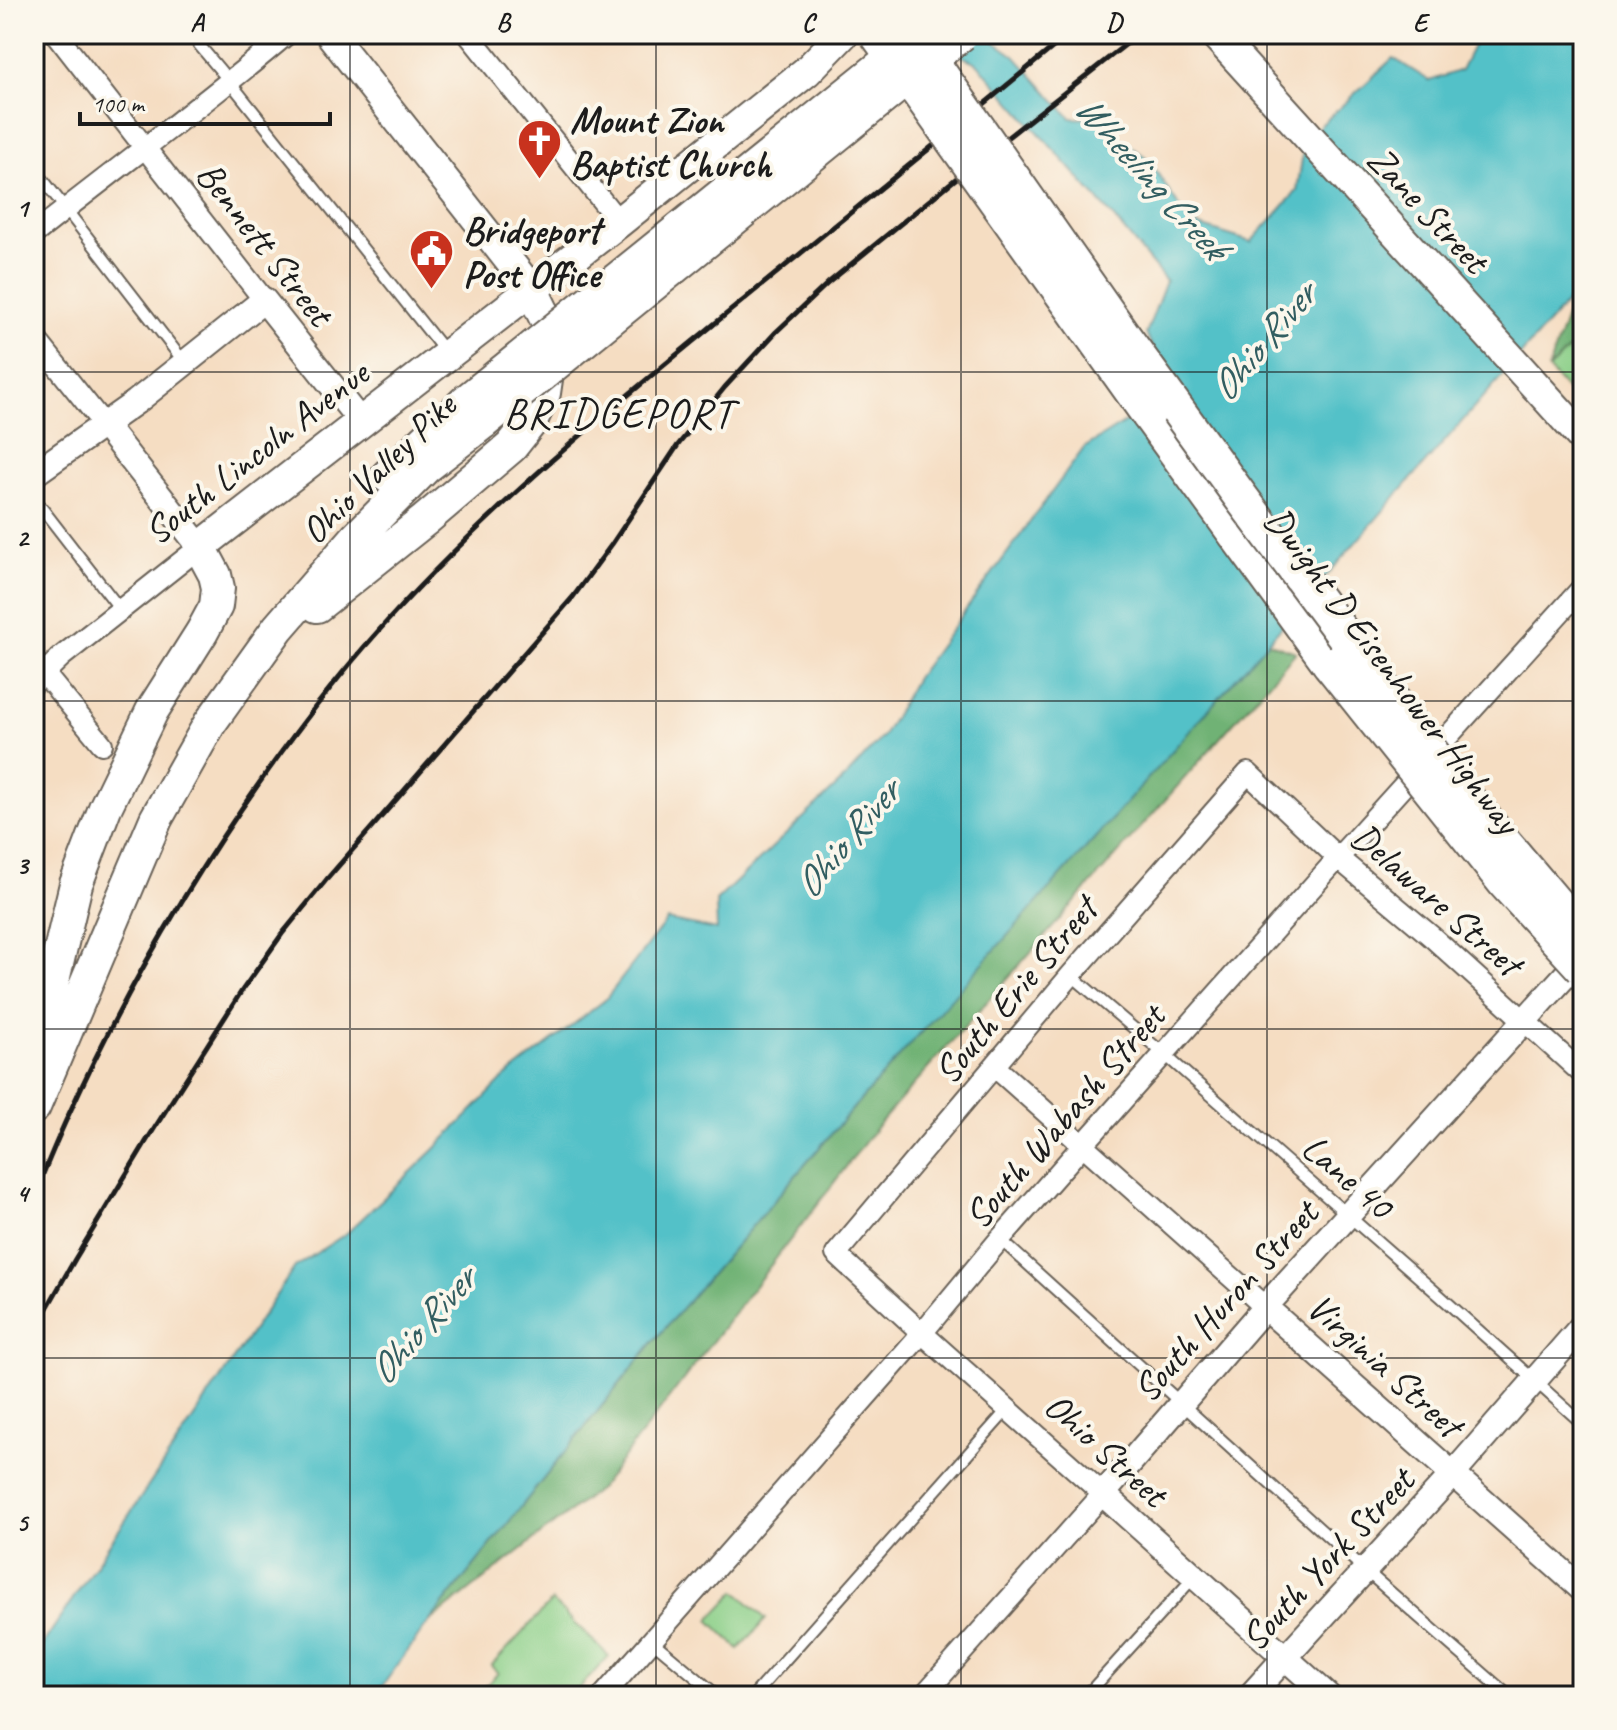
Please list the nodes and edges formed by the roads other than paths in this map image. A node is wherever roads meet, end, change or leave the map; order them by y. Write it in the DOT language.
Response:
graph roads {
  1 [pos="56,34"];
  2 [pos="190,34"];
  3 [pos="287,34"];
  4 [pos="330,34"];
  5 [pos="468,34"];
  6 [pos="877,34"];
  7 [pos="912,34"];
  8 [pos="920,34"];
  9 [pos="962,34"];
  10 [pos="1215,34"];
  11 [pos="838,40"];
  12 [pos="230,82"];
  13 [pos="143,148"];
  14 [pos="34,168"];
  15 [pos="65,209"];
  16 [pos="619,222"];
  17 [pos="34,234"];
  18 [pos="532,290"];
  19 [pos="264,300"];
  20 [pos="34,337"];
  21 [pos="447,355"];
  22 [pos="184,362"];
  23 [pos="1156,403"];
  24 [pos="475,412"];
  25 [pos="360,421"];
  26 [pos="104,425"];
  27 [pos="1583,438"];
  28 [pos="34,474"];
  29 [pos="34,498"];
  30 [pos="200,547"];
  31 [pos="1583,587"];
  32 [pos="120,609"];
  33 [pos="38,672"];
  34 [pos="210,723"];
  35 [pos="102,744"];
  36 [pos="1248,773"];
  37 [pos="1338,858"];
  38 [pos="1583,932"];
  39 [pos="1583,956"];
  40 [pos="1583,968"];
  41 [pos="1071,975"];
  42 [pos="1524,1021"];
  43 [pos="37,1046"];
  44 [pos="1164,1054"];
  45 [pos="995,1067"];
  46 [pos="1583,1074"];
  47 [pos="34,1107"];
  48 [pos="1082,1146"];
  49 [pos="1348,1216"];
  50 [pos="1000,1239"];
  51 [pos="836,1254"];
  52 [pos="1265,1307"];
  53 [pos="1583,1325"];
  54 [pos="922,1333"];
  55 [pos="1534,1380"];
  56 [pos="1181,1403"];
  57 [pos="1008,1409"];
  58 [pos="1583,1424"];
  59 [pos="1453,1474"];
  60 [pos="1103,1494"];
  61 [pos="1364,1569"];
  62 [pos="1194,1577"];
  63 [pos="1583,1590"];
  64 [pos="651,1640"];
  65 [pos="1285,1658"];
  66 [pos="603,1696"];
  67 [pos="718,1696"];
  68 [pos="753,1696"];
  69 [pos="923,1696"];
  70 [pos="1086,1696"];
  71 [pos="1250,1696"];
  72 [pos="1328,1696"];
  73 [pos="1509,1696"];
  1 -- 13 [label="street, Bennett Street"];
  2 -- 12 [label="lane"];
  3 -- 12 [label="street"];
  4 -- 18 [label="main road"];
  5 -- 16 [label="street"];
  6 -- 23 [label="highway, bridge"];
  7 -- 23 [label="highway, bridge"];
  8 -- 24 [label="highway, Ohio Valley Pike, bridge"];
  9 -- 24 [label="highway, Ohio Valley Pike, bridge"];
  10 -- 27 [label="main road, Zane Street"];
  11 -- 16 [label="main road, South Lincoln Avenue"];
  12 -- 13 [label="street"];
  12 -- 21 [label="lane"];
  13 -- 15 [label="street"];
  13 -- 19 [label="street, Bennett Street"];
  14 -- 15 [label="lane"];
  15 -- 17 [label="street"];
  15 -- 22 [label="lane"];
  16 -- 18 [label="main road, South Lincoln Avenue"];
  18 -- 21 [label="main road, South Lincoln Avenue"];
  18 -- 34 [label="highway"];
  19 -- 22 [label="street"];
  19 -- 25 [label="street, Bennett Street"];
  20 -- 26 [label="street"];
  21 -- 25 [label="main road, South Lincoln Avenue"];
  22 -- 26 [label="street"];
  23 -- 38 [label="highway, Dwight D Eisenhower Highway, bridge"];
  23 -- 40 [label="highway, Dwight D Eisenhower Highway, bridge"];
  24 -- 34 [label="highway, Ohio Valley Pike"];
  24 -- 43 [label="highway, Ohio Valley Pike"];
  25 -- 30 [label="main road, South Lincoln Avenue"];
  26 -- 28 [label="street"];
  26 -- 30 [label="street"];
  29 -- 32 [label="lane"];
  30 -- 32 [label="street, South Lincoln Avenue"];
  30 -- 43 [label="highway"];
  31 -- 37 [label="street, South Wabash Street"];
  32 -- 33 [label="street, South Lincoln Avenue"];
  33 -- 35 [label="street"];
  34 -- 47 [label="highway, Ohio Valley Pike"];
  36 -- 37 [label="street, Delaware Street"];
  36 -- 41 [label="street, South Erie Street"];
  37 -- 42 [label="street, Delaware Street"];
  37 -- 44 [label="street, South Wabash Street"];
  39 -- 42 [label="street, South Huron Street"];
  41 -- 44 [label="lane, Lane 40"];
  41 -- 45 [label="street, South Erie Street"];
  42 -- 46 [label="street, Delaware Street"];
  42 -- 49 [label="street, South Huron Street"];
  44 -- 48 [label="street, South Wabash Street"];
  44 -- 49 [label="lane, Lane 40"];
  45 -- 48 [label="street, Virginia Street"];
  45 -- 51 [label="street, South Erie Street"];
  48 -- 50 [label="street, South Wabash Street"];
  48 -- 52 [label="street, Virginia Street"];
  49 -- 52 [label="street, South Huron Street"];
  49 -- 55 [label="lane, Lane 40"];
  50 -- 54 [label="street, South Wabash Street"];
  50 -- 56 [label="lane"];
  51 -- 54 [label="street, Ohio Street"];
  52 -- 56 [label="street, South Huron Street"];
  52 -- 59 [label="street, Virginia Street"];
  53 -- 55 [label="street, South York Street"];
  54 -- 57 [label="street, Ohio Street"];
  54 -- 64 [label="street, South Wabash Street"];
  55 -- 58 [label="lane, Lane 40"];
  55 -- 59 [label="street, South York Street"];
  56 -- 60 [label="street, South Huron Street"];
  56 -- 61 [label="lane"];
  57 -- 60 [label="street, Ohio Street"];
  57 -- 68 [label="lane"];
  59 -- 61 [label="street, South York Street"];
  59 -- 63 [label="street, Virginia Street"];
  60 -- 62 [label="street, Ohio Street"];
  60 -- 69 [label="street, South Huron Street"];
  61 -- 65 [label="street, South York Street"];
  61 -- 73 [label="lane"];
  62 -- 65 [label="street, Ohio Street"];
  62 -- 70 [label="lane"];
  64 -- 66 [label="street, South Wabash Street"];
  64 -- 67 [label="lane"];
  65 -- 71 [label="street, South York Street"];
  65 -- 72 [label="street, Ohio Street"];
}
